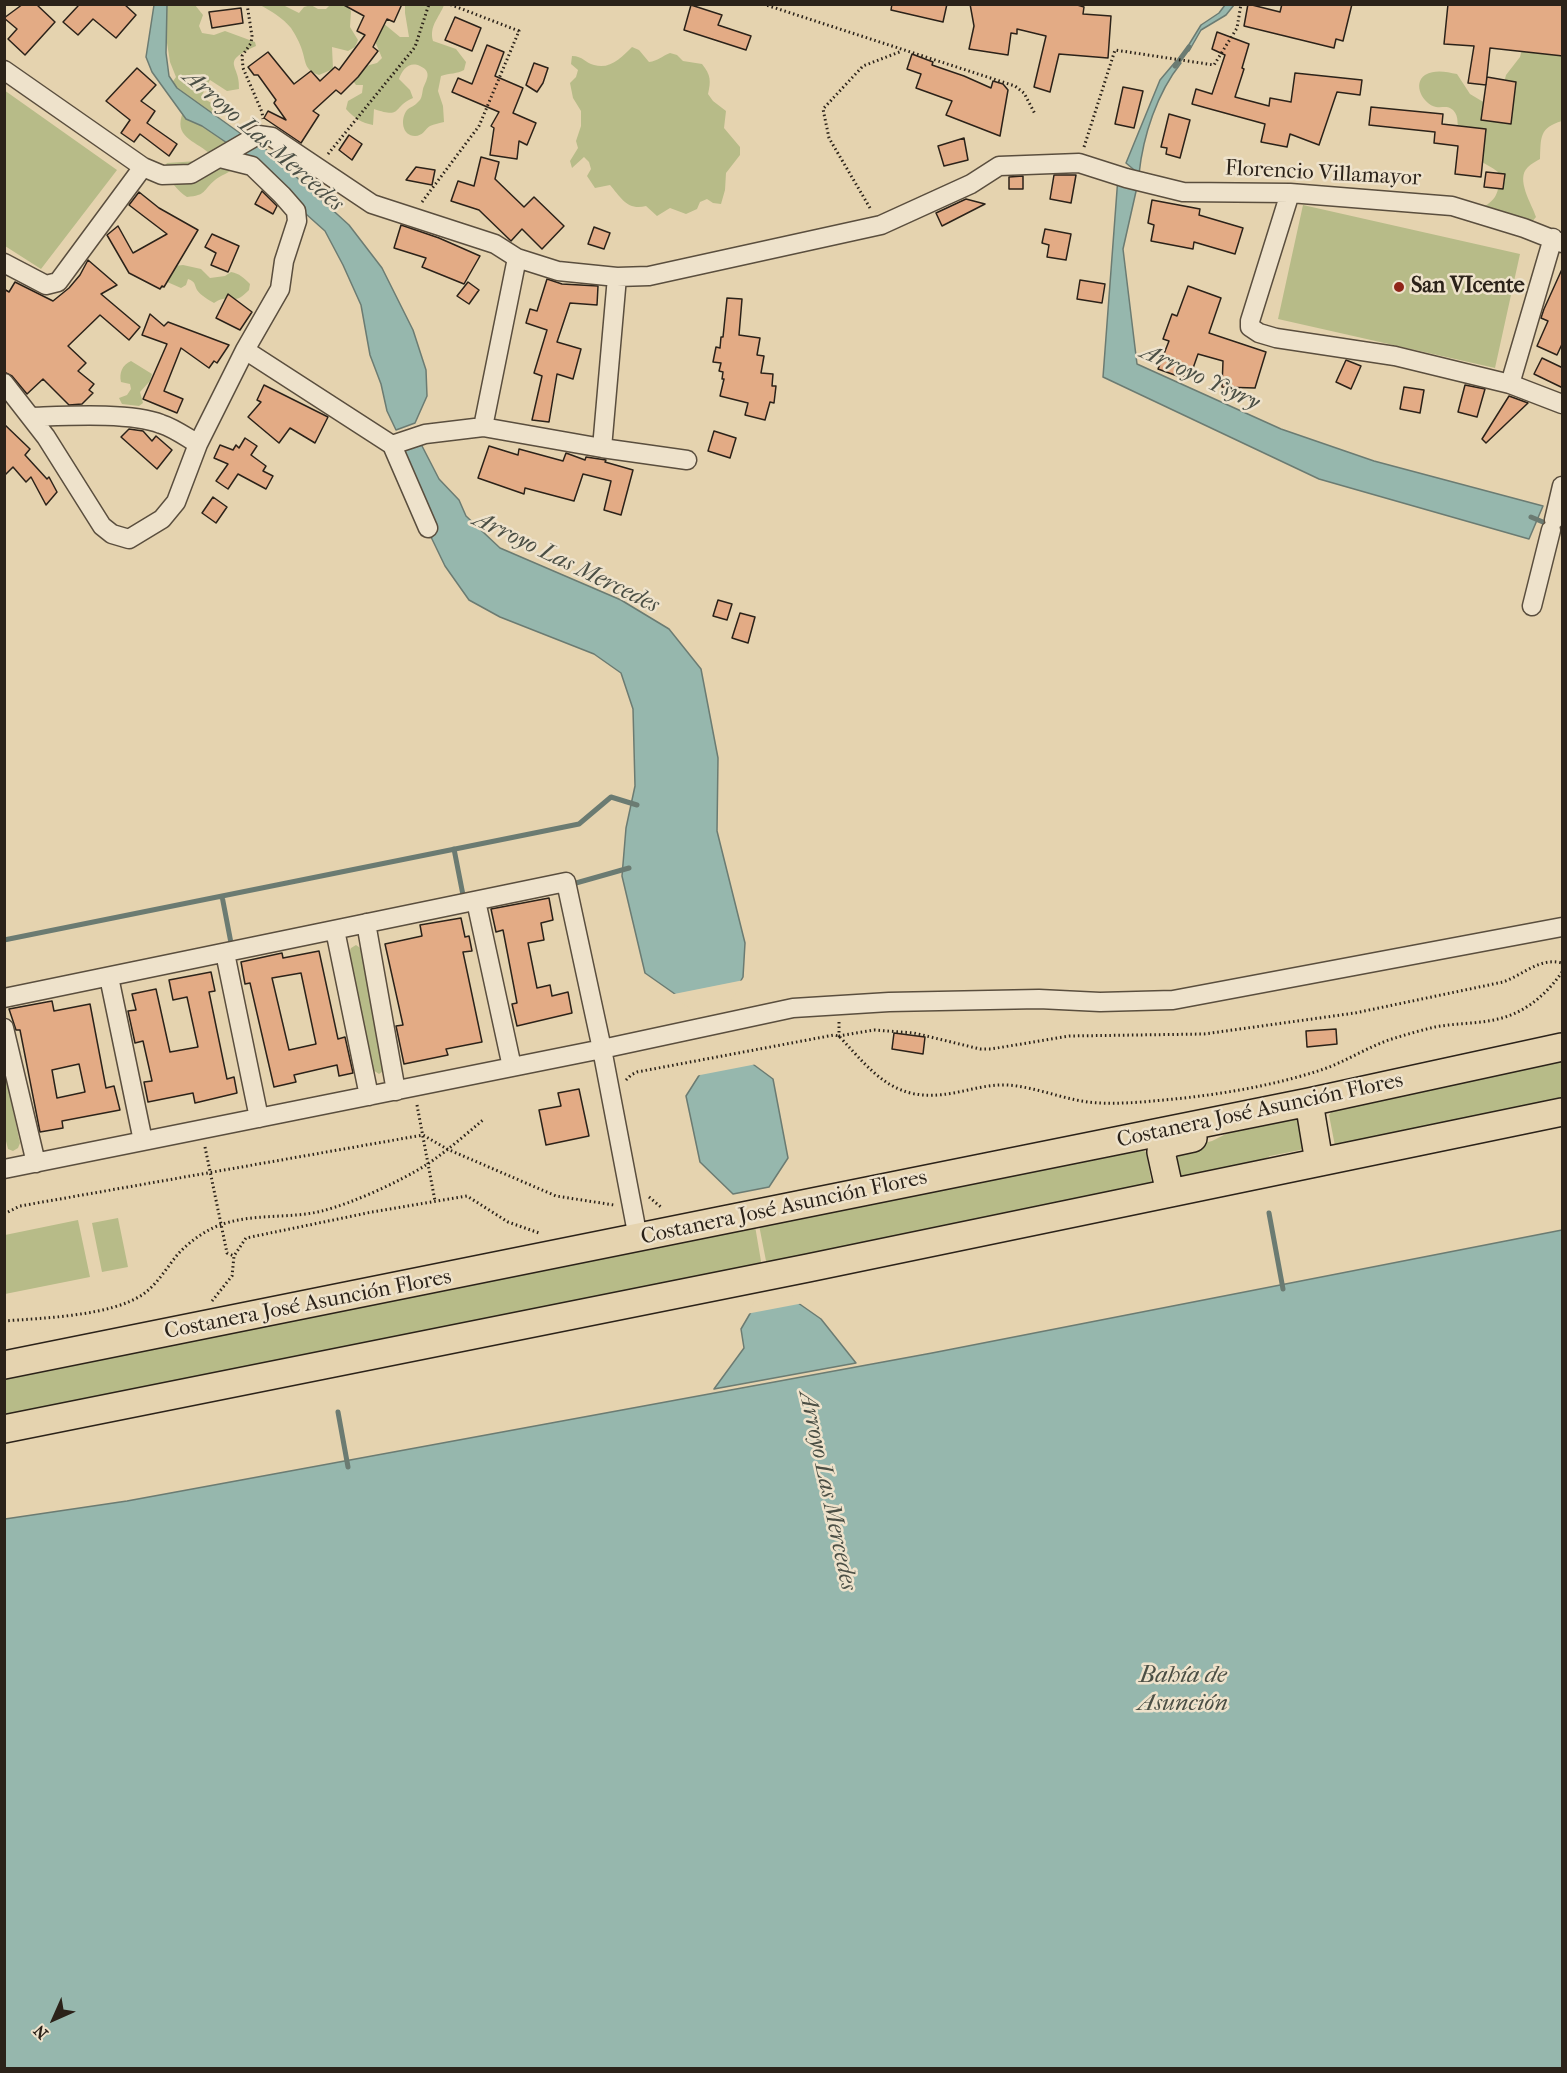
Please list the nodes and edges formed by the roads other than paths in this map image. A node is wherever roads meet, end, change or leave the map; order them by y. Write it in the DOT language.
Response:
graph roads {
  1 [pos="4,70"];
  2 [pos="224,155"];
  3 [pos="143,167"];
  4 [pos="1290,193"];
  5 [pos="1558,241"];
  6 [pos="517,258"];
  7 [pos="4,262"];
  8 [pos="617,276"];
  9 [pos="245,350"];
  10 [pos="4,384"];
  11 [pos="1510,384"];
  12 [pos="1563,404"];
  13 [pos="31,417"];
  14 [pos="483,427"];
  15 [pos="198,444"];
  16 [pos="396,444"];
  17 [pos="603,448"];
  18 [pos="687,460"];
  19 [pos="1563,486"];
  20 [pos="428,528"];
  21 [pos="1532,606"];
  22 [pos="476,900"];
  23 [pos="366,923"];
  24 [pos="1563,927"];
  25 [pos="335,930"];
  26 [pos="225,953"];
  27 [pos="109,977"];
  28 [pos="4,998"];
  29 [pos="4,1028"];
  30 [pos="1563,1047"];
  31 [pos="602,1049"];
  32 [pos="512,1067"];
  33 [pos="396,1090"];
  34 [pos="369,1096"];
  35 [pos="1309,1102"];
  36 [pos="1563,1112"];
  37 [pos="259,1118"];
  38 [pos="1221,1120"];
  39 [pos="143,1141"];
  40 [pos="1319,1162"];
  41 [pos="36,1163"];
  42 [pos="4,1169"];
  43 [pos="1170,1193"];
  44 [pos="638,1238"];
  45 [pos="4,1365"];
  46 [pos="4,1429"];
  1 -- 3 [label="street"];
  2 -- 3 [label="street"];
  2 -- 6 [label="street, Florencio Villamayor"];
  2 -- 9 [label="street"];
  3 -- 7 [label="street"];
  4 -- 5 [label="street, Florencio Villamayor"];
  4 -- 8 [label="street, Florencio Villamayor"];
  4 -- 11 [label="street"];
  5 -- 11 [label="street"];
  6 -- 8 [label="street, Florencio Villamayor"];
  6 -- 14 [label="street"];
  8 -- 17 [label="street"];
  9 -- 15 [label="street"];
  9 -- 16 [label="street"];
  10 -- 13 [label="street"];
  11 -- 12 [label="street"];
  13 -- 15 [label="street"];
  13 -- 15 [label="street"];
  14 -- 16 [label="street"];
  14 -- 17 [label="street"];
  16 -- 20 [label="street"];
  17 -- 18 [label="street"];
  19 -- 21 [label="street"];
  22 -- 23 [label="street"];
  22 -- 31 [label="street"];
  22 -- 32 [label="street"];
  23 -- 25 [label="street"];
  23 -- 33 [label="street"];
  24 -- 31 [label="street"];
  25 -- 26 [label="street"];
  25 -- 34 [label="street"];
  26 -- 27 [label="street"];
  26 -- 37 [label="street"];
  27 -- 28 [label="street"];
  27 -- 39 [label="street"];
  29 -- 41 [label="street"];
  30 -- 35 [label="highway, Costanera José Asunción Flores"];
  31 -- 32 [label="street"];
  31 -- 44 [label="street"];
  32 -- 33 [label="street"];
  33 -- 34 [label="street"];
  34 -- 37 [label="street"];
  35 -- 38 [label="highway, Costanera José Asunción Flores"];
  35 -- 40 [label="highway"];
  36 -- 40 [label="highway"];
  37 -- 39 [label="street"];
  38 -- 43 [label="highway"];
  38 -- 44 [label="highway, Costanera José Asunción Flores"];
  39 -- 41 [label="street"];
  40 -- 43 [label="highway"];
  41 -- 42 [label="street"];
  43 -- 46 [label="highway"];
  44 -- 45 [label="highway, Costanera José Asunción Flores"];
}
